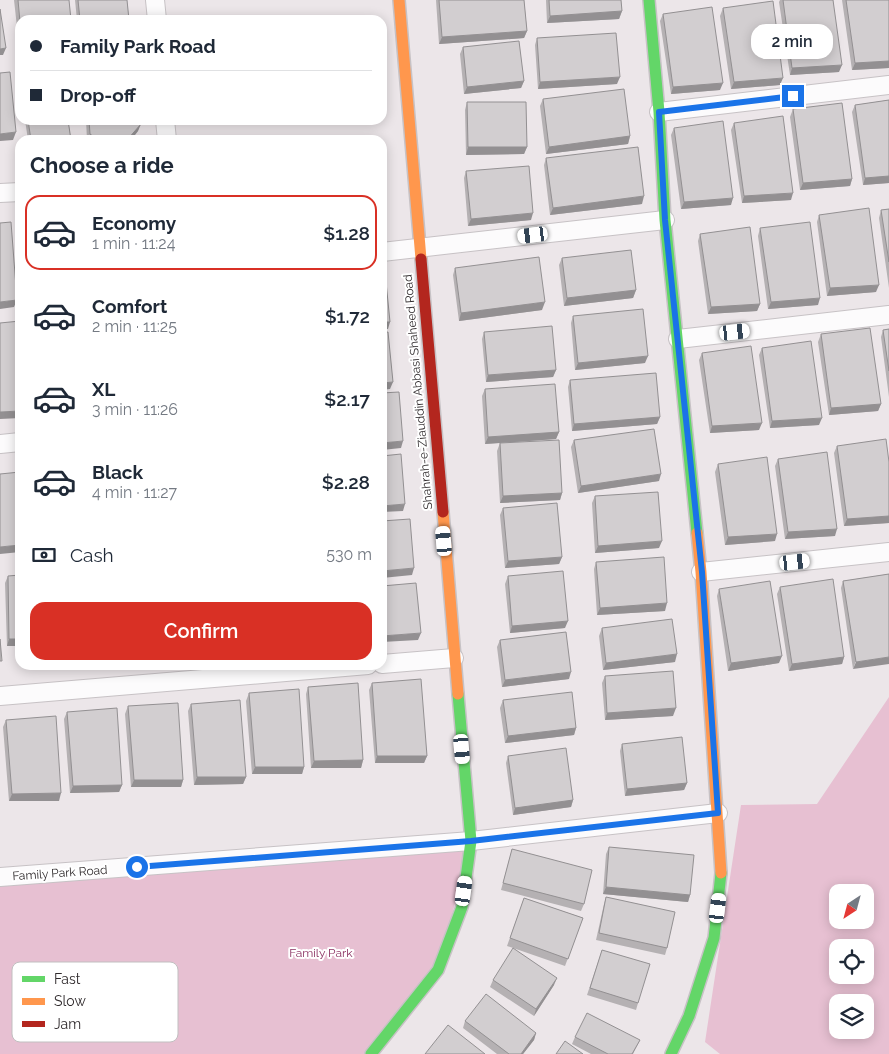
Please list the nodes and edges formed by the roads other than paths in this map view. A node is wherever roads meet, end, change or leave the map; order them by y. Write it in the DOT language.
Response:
graph roads {
  1 [pos="155,0"];
  2 [pos="399,0"];
  3 [pos="649,0"];
  4 [pos="156,15"];
  5 [pos="889,85"];
  6 [pos="659,112"];
  7 [pos="15,192"];
  8 [pos="0,193"];
  9 [pos="665,220"];
  10 [pos="420,248"];
  11 [pos="387,251"];
  12 [pos="889,315"];
  13 [pos="678,338"];
  14 [pos="15,442"];
  15 [pos="0,444"];
  16 [pos="889,552"];
  17 [pos="702,572"];
  18 [pos="454,658"];
  19 [pos="387,664"];
  20 [pos="236,670"];
  21 [pos="210,671"];
  22 [pos="0,696"];
  23 [pos="718,813"];
  24 [pos="471,841"];
  25 [pos="0,877"];
  26 [pos="371,1054"];
  27 [pos="671,1054"];
  1 -- 4 [label="street"];
  2 -- 10 [label="street, Shahrah-e-Ziauddin Abbasi Shaheed Road"];
  3 -- 6 [label="street"];
  5 -- 6 [label="street"];
  6 -- 9 [label="street"];
  7 -- 8 [label="street"];
  9 -- 10 [label="street"];
  9 -- 13 [label="street"];
  10 -- 11 [label="street"];
  10 -- 18 [label="street, Shahrah-e-Ziauddin Abbasi Shaheed Road"];
  12 -- 13 [label="street"];
  13 -- 17 [label="street"];
  14 -- 15 [label="street"];
  16 -- 17 [label="street"];
  17 -- 23 [label="street"];
  18 -- 19 [label="street"];
  18 -- 24 [label="street, Shahrah-e-Ziauddin Abbasi Shaheed Road"];
  20 -- 21 [label="street"];
  21 -- 22 [label="street"];
  23 -- 24 [label="street, Family Park Road"];
  23 -- 27 [label="street"];
  24 -- 25 [label="street, Family Park Road"];
  24 -- 26 [label="street, Shahrah-e-Ziauddin Abbasi Shaheed Road"];
}
